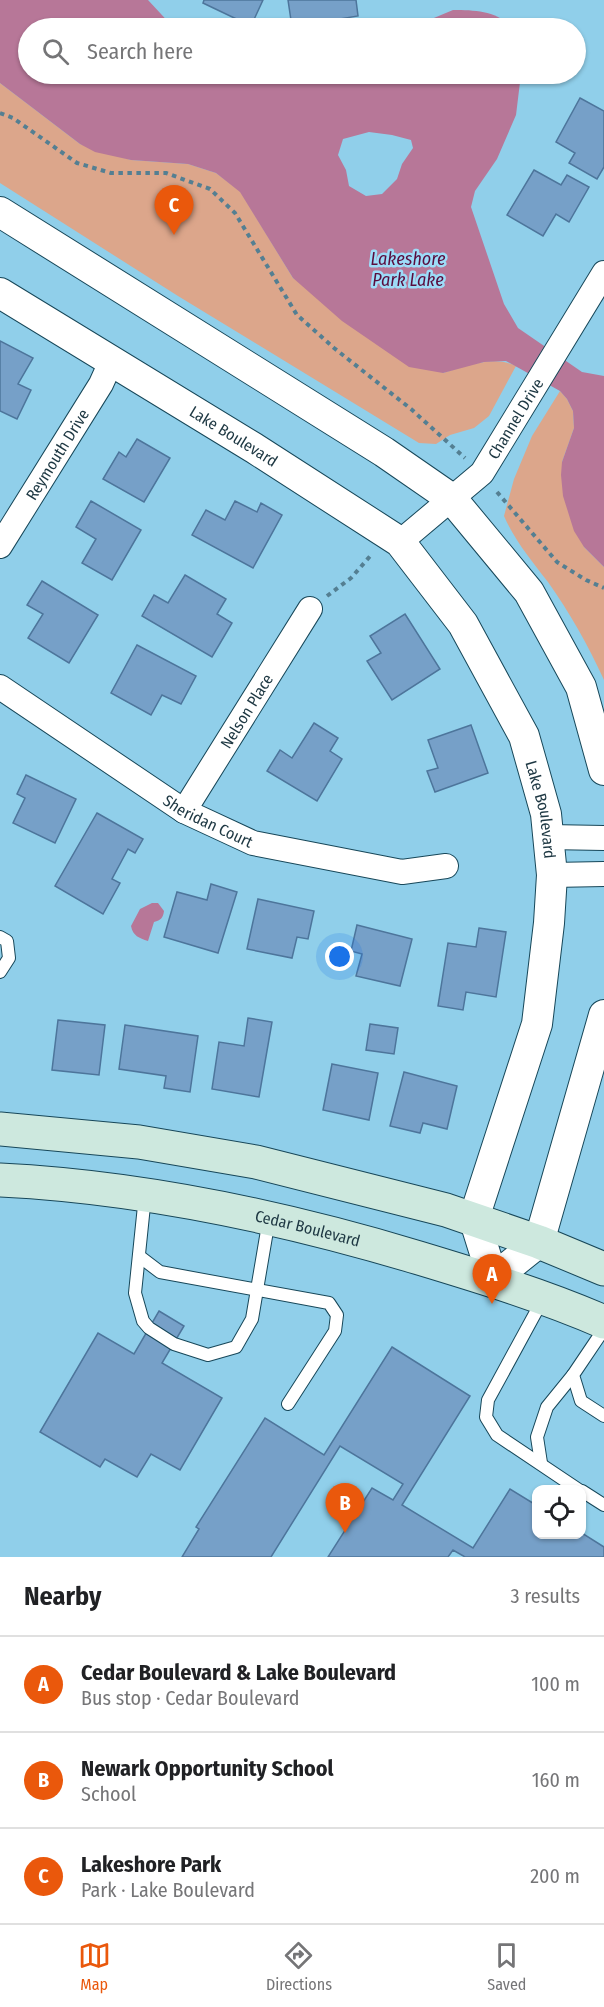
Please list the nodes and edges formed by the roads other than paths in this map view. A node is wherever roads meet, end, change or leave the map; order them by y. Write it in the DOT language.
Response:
graph roads {
  1 [pos="0,212"];
  2 [pos="602,276"];
  3 [pos="0,293"];
  4 [pos="111,362"];
  5 [pos="452,499"];
  6 [pos="400,542"];
  7 [pos="0,546"];
  8 [pos="310,609"];
  9 [pos="0,687"];
  10 [pos="604,770"];
  11 [pos="184,811"];
  12 [pos="548,837"];
  13 [pos="604,838"];
  14 [pos="446,866"];
  15 [pos="552,874"];
  16 [pos="604,874"];
  17 [pos="0,937"];
  18 [pos="0,972"];
  19 [pos="604,1015"];
  20 [pos="0,1129"];
  21 [pos="0,1180"];
  22 [pos="146,1195"];
  23 [pos="269,1218"];
  24 [pos="474,1218"];
  25 [pos="539,1242"];
  26 [pos="139,1256"];
  27 [pos="604,1269"];
  28 [pos="493,1279"];
  29 [pos="256,1290"];
  30 [pos="544,1298"];
  31 [pos="604,1322"];
  32 [pos="604,1329"];
  33 [pos="573,1375"];
  34 [pos="288,1404"];
  35 [pos="604,1416"];
  36 [pos="541,1463"];
  37 [pos="573,1485"];
  38 [pos="586,1494"];
  39 [pos="604,1505"];
  1 -- 5 [label="street"];
  2 -- 5 [label="street, Channel Drive"];
  3 -- 4 [label="street, Lake Boulevard"];
  4 -- 6 [label="street, Lake Boulevard"];
  4 -- 7 [label="street, Reymouth Drive"];
  5 -- 6 [label="street, Channel Drive"];
  5 -- 10 [label="street"];
  6 -- 12 [label="street, Lake Boulevard"];
  8 -- 11 [label="street, Nelson Place"];
  9 -- 11 [label="street, Sheridan Court"];
  11 -- 14 [label="street, Sheridan Court"];
  12 -- 13 [label="street"];
  12 -- 15 [label="street, Lake Boulevard"];
  15 -- 16 [label="street"];
  15 -- 24 [label="street, Lake Boulevard"];
  17 -- 18 [label="lane"];
  19 -- 25 [label="street"];
  20 -- 24 [label="main road"];
  21 -- 22 [label="main road, Cedar Boulevard"];
  22 -- 23 [label="main road, Cedar Boulevard"];
  22 -- 26 [label="lane"];
  23 -- 28 [label="main road, Cedar Boulevard"];
  23 -- 29 [label="lane"];
  24 -- 25 [label="main road"];
  24 -- 28 [label="street"];
  25 -- 27 [label="main road"];
  25 -- 28 [label="street"];
  26 -- 29 [label="lane"];
  26 -- 29 [label="lane"];
  28 -- 30 [label="main road, Cedar Boulevard"];
  29 -- 34 [label="lane"];
  30 -- 31 [label="main road, Cedar Boulevard"];
  30 -- 36 [label="lane"];
  32 -- 33 [label="lane"];
  33 -- 35 [label="lane"];
  33 -- 36 [label="lane"];
  36 -- 37 [label="lane"];
  38 -- 39 [label="lane"];
}
